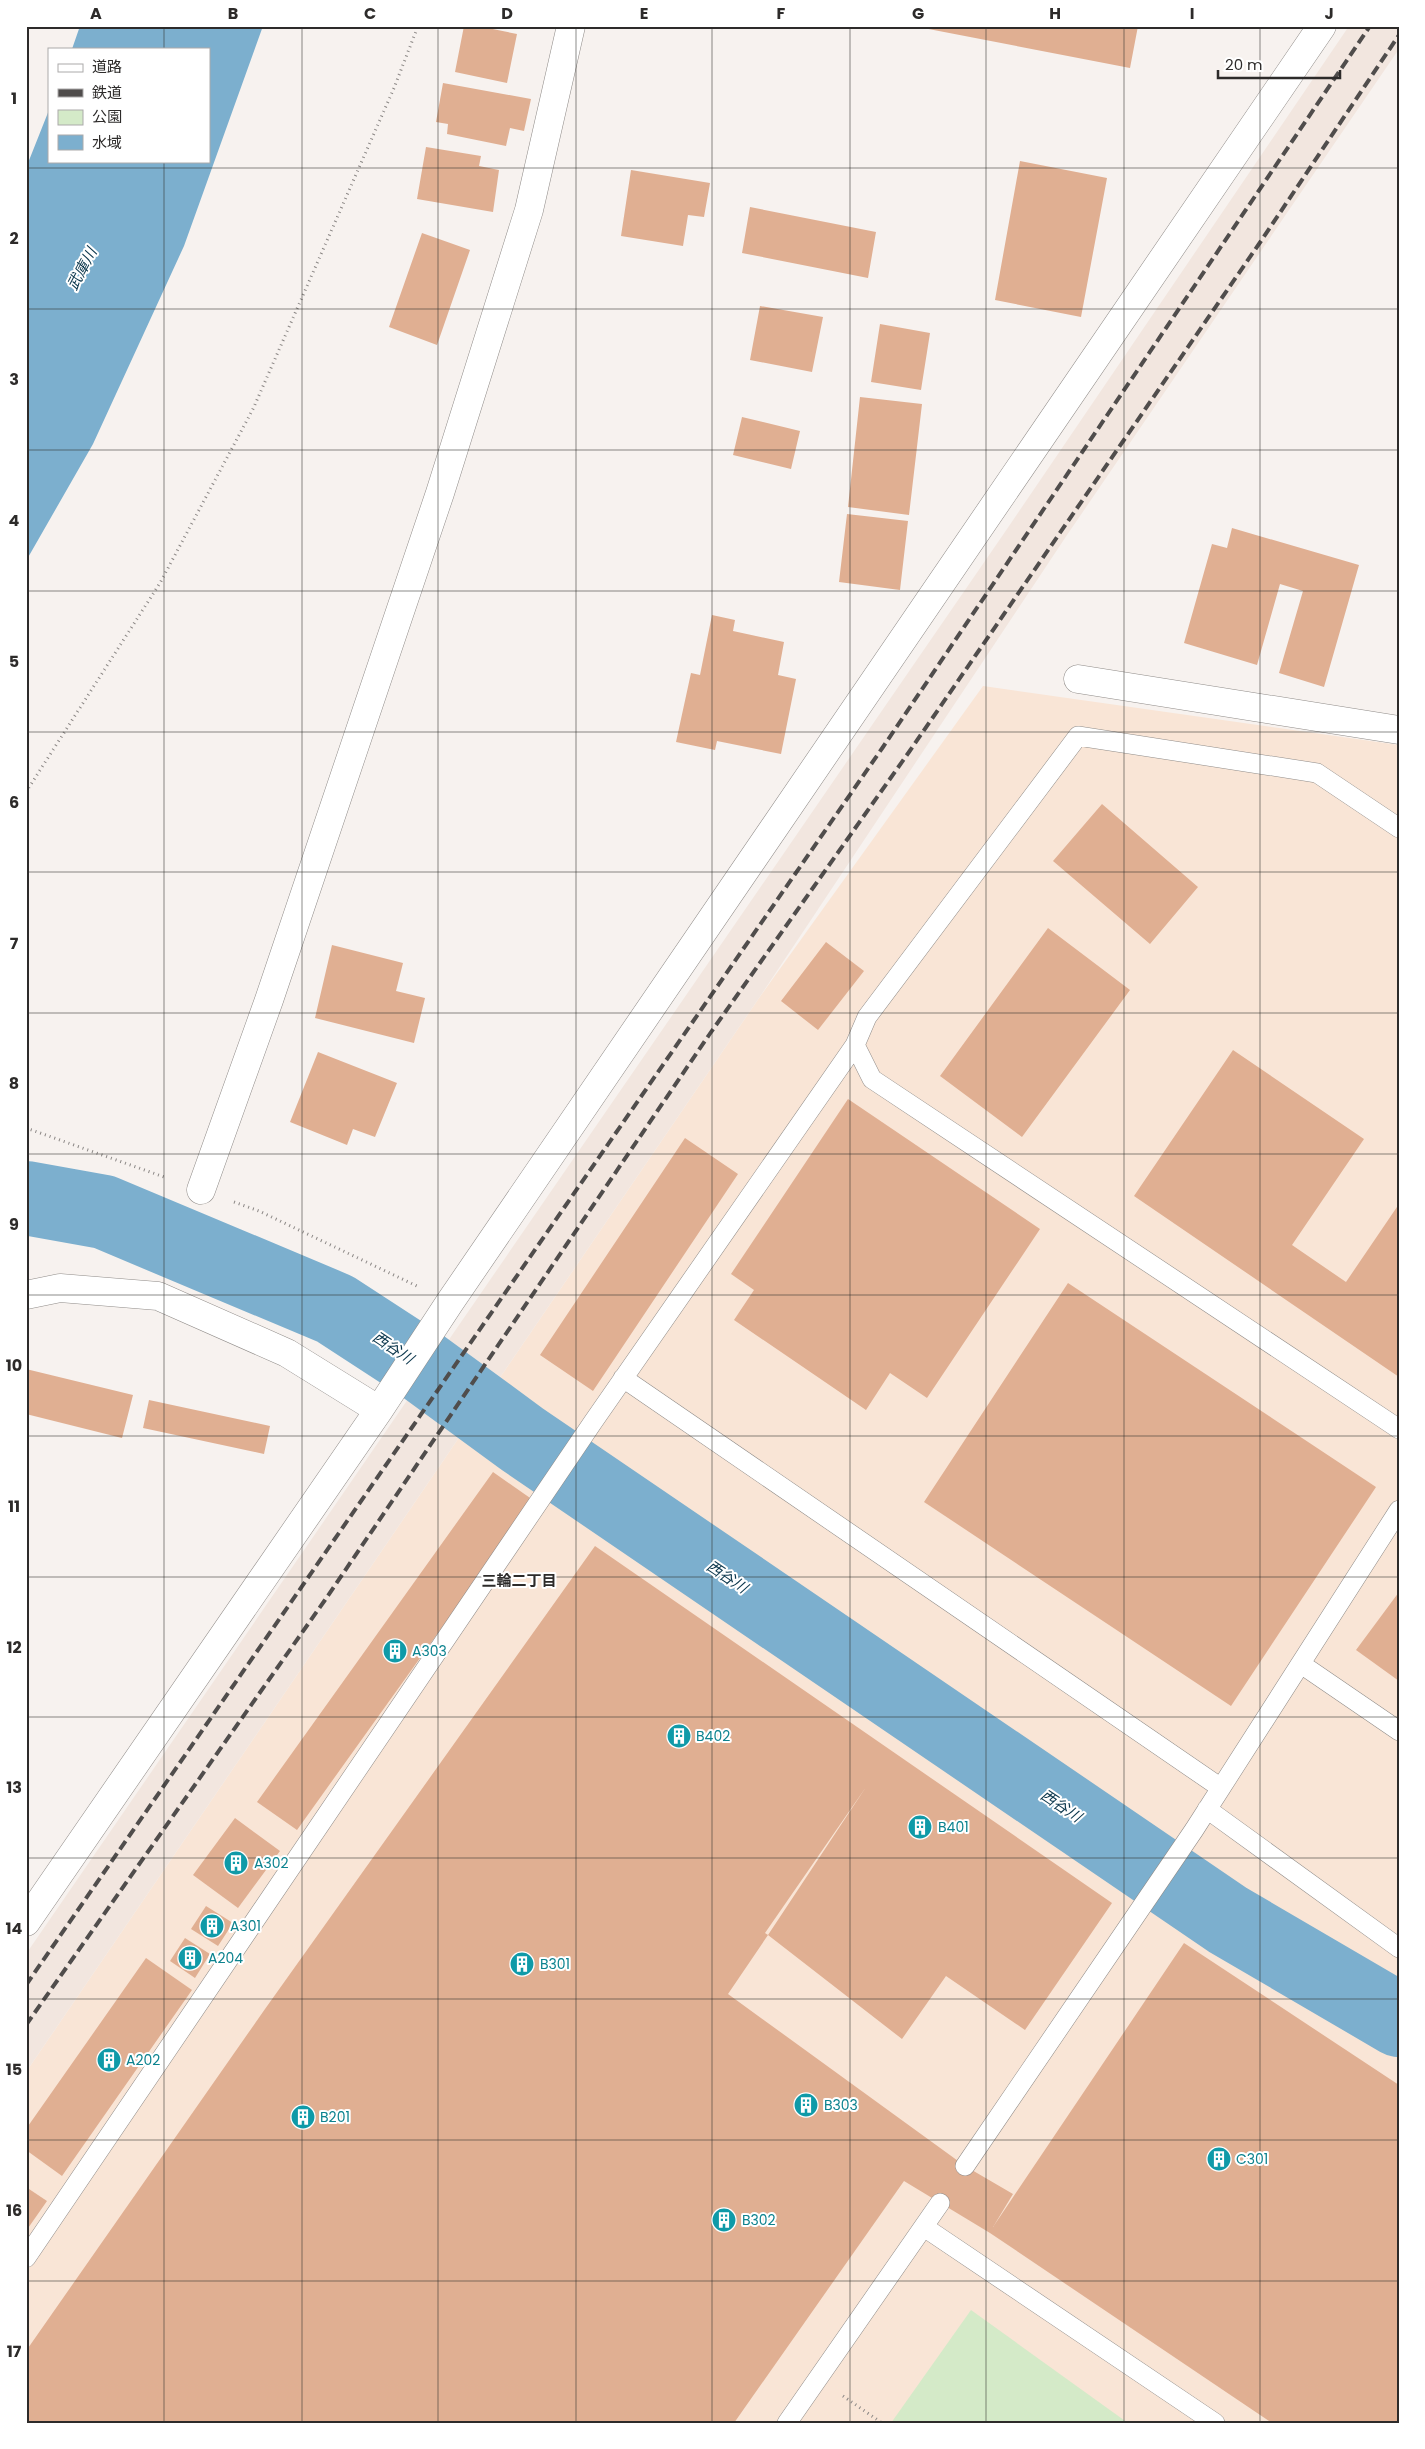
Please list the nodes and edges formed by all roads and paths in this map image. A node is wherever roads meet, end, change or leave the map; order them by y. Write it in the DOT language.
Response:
graph roads {
  1 [pos="418,26"];
  2 [pos="571,26"];
  3 [pos="1322,26"];
  4 [pos="1078,679"];
  5 [pos="1399,730"];
  6 [pos="26,792"];
  7 [pos="1399,828"];
  8 [pos="855,1045"];
  9 [pos="26,1128"];
  10 [pos="201,1190"];
  11 [pos="26,1295"];
  12 [pos="450,1302"];
  13 [pos="624,1378"];
  14 [pos="379,1410"];
  15 [pos="1399,1429"];
  16 [pos="1399,1510"];
  17 [pos="1301,1664"];
  18 [pos="1399,1731"];
  19 [pos="1221,1788"];
  20 [pos="1207,1809"];
  21 [pos="26,1922"];
  22 [pos="1399,1948"];
  23 [pos="965,2166"];
  24 [pos="940,2203"];
  25 [pos="924,2227"];
  26 [pos="26,2258"];
  27 [pos="818,2379"];
  28 [pos="787,2423"];
  29 [pos="882,2423"];
  30 [pos="1214,2423"];
  1 -- 6 [label="path"];
  2 -- 10 [label="street"];
  3 -- 12 [label="street"];
  4 -- 5 [label="street"];
  7 -- 8 [label="lane"];
  8 -- 13 [label="lane"];
  8 -- 15 [label="lane"];
  9 -- 10 [label="path"];
  10 -- 12 [label="path"];
  11 -- 14 [label="street"];
  12 -- 14 [label="street"];
  13 -- 19 [label="lane"];
  13 -- 26 [label="lane"];
  14 -- 21 [label="street"];
  16 -- 17 [label="lane"];
  17 -- 18 [label="lane"];
  17 -- 19 [label="lane"];
  19 -- 20 [label="lane"];
  20 -- 22 [label="lane"];
  20 -- 23 [label="lane"];
  24 -- 25 [label="lane"];
  25 -- 27 [label="lane"];
  25 -- 30 [label="lane"];
  27 -- 28 [label="lane"];
  27 -- 29 [label="path"];
}
